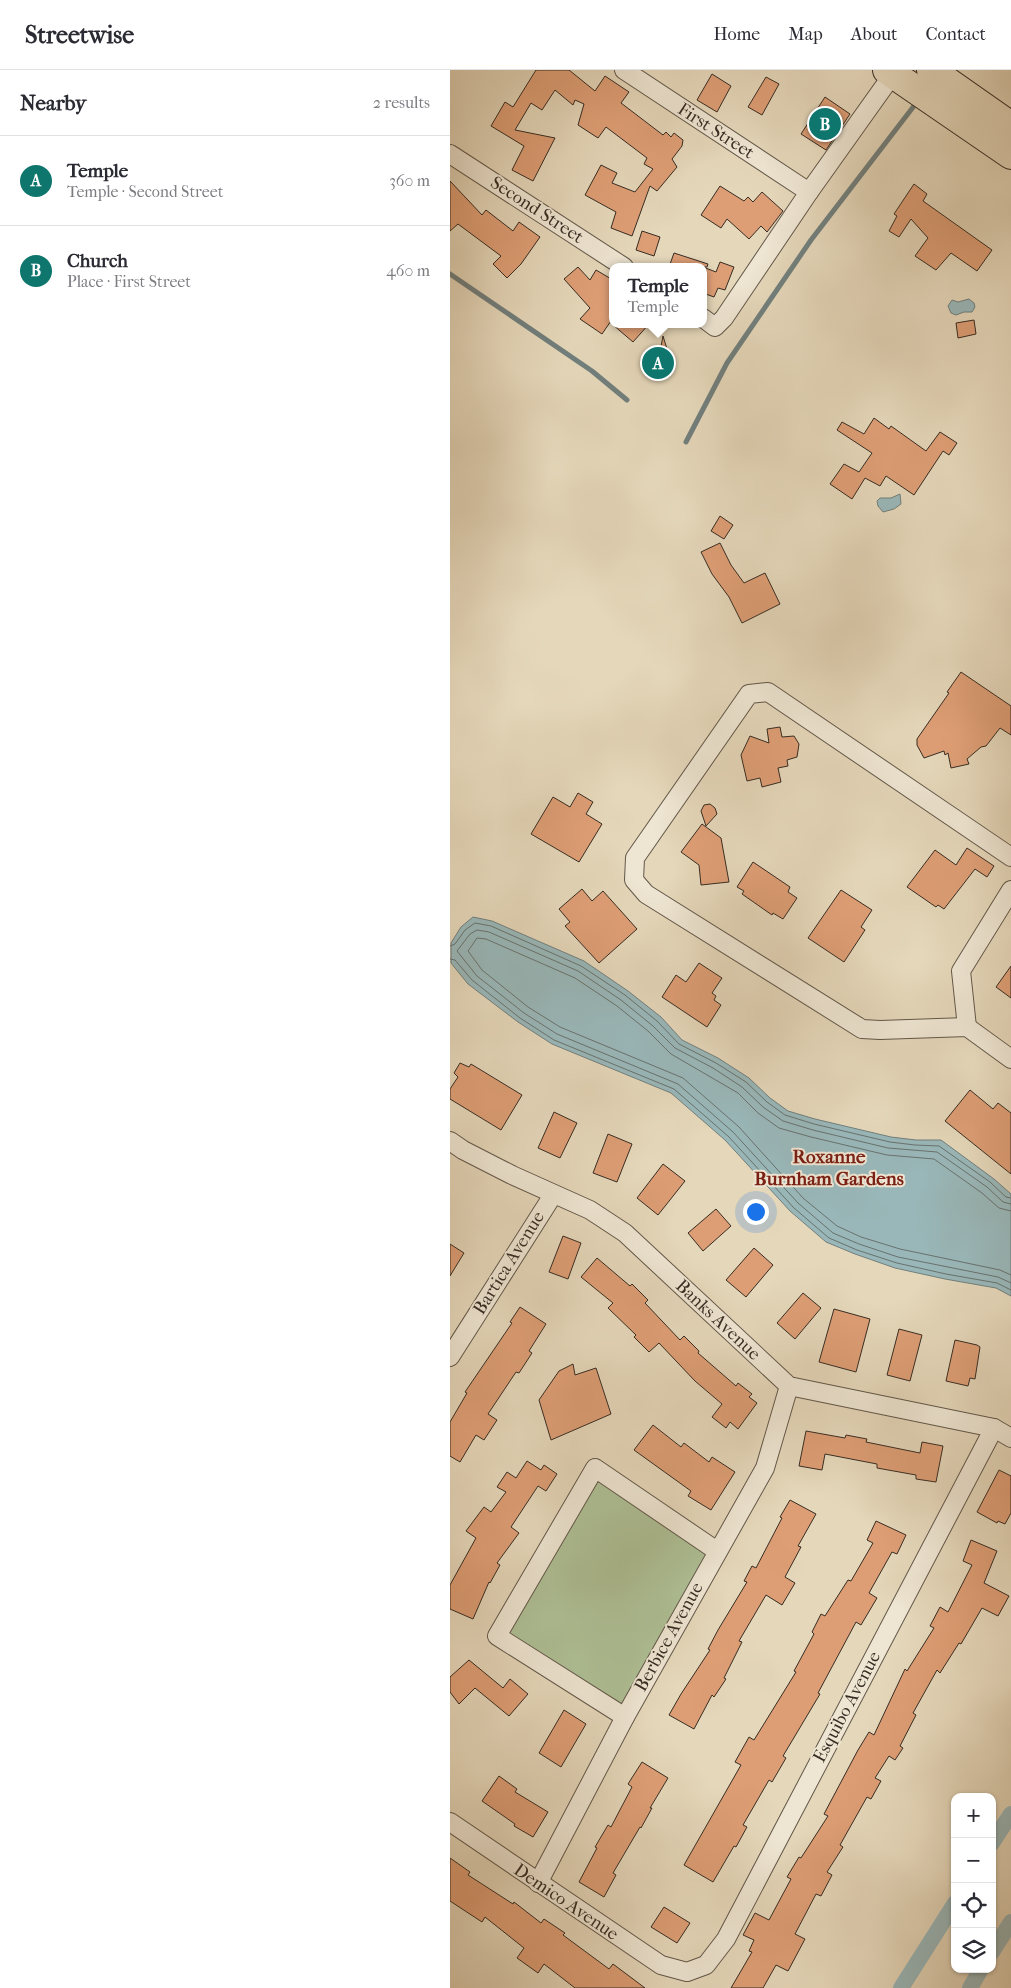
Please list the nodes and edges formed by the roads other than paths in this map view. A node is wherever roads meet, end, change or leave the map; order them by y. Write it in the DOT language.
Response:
graph roads {
  1 [pos="624,70"];
  2 [pos="931,70"];
  3 [pos="894,75"];
  4 [pos="965,109"];
  5 [pos="1011,126"];
  6 [pos="450,154"];
  7 [pos="1011,155"];
  8 [pos="809,192"];
  9 [pos="618,263"];
  10 [pos="709,322"];
  11 [pos="1011,857"];
  12 [pos="1011,890"];
  13 [pos="967,1027"];
  14 [pos="1011,1059"];
  15 [pos="450,1141"];
  16 [pos="553,1194"];
  17 [pos="450,1357"];
  18 [pos="789,1386"];
  19 [pos="994,1428"];
  20 [pos="1011,1438"];
  21 [pos="717,1551"];
  22 [pos="625,1717"];
  23 [pos="450,1822"];
  24 [pos="538,1883"];
  25 [pos="687,1972"];
  1 -- 8 [label="street, First Street"];
  2 -- 4 [label="main road"];
  3 -- 4 [label="main road"];
  3 -- 8 [label="street"];
  4 -- 5 [label="main road"];
  4 -- 7 [label="main road"];
  6 -- 9 [label="street, Second Street"];
  8 -- 10 [label="street"];
  11 -- 13 [label="street"];
  12 -- 13 [label="street"];
  13 -- 14 [label="street"];
  15 -- 16 [label="street, Banks Avenue"];
  16 -- 17 [label="street, Bartica Avenue"];
  16 -- 18 [label="street, Banks Avenue"];
  18 -- 19 [label="street"];
  18 -- 21 [label="street, Berbice Avenue"];
  19 -- 20 [label="street"];
  19 -- 25 [label="street, Esquibo Avenue"];
  21 -- 22 [label="street, Berbice Avenue"];
  21 -- 22 [label="street"];
  22 -- 24 [label="street, Berbice Avenue"];
  23 -- 24 [label="street, Demico Avenue"];
  24 -- 25 [label="street, Demico Avenue"];
}
